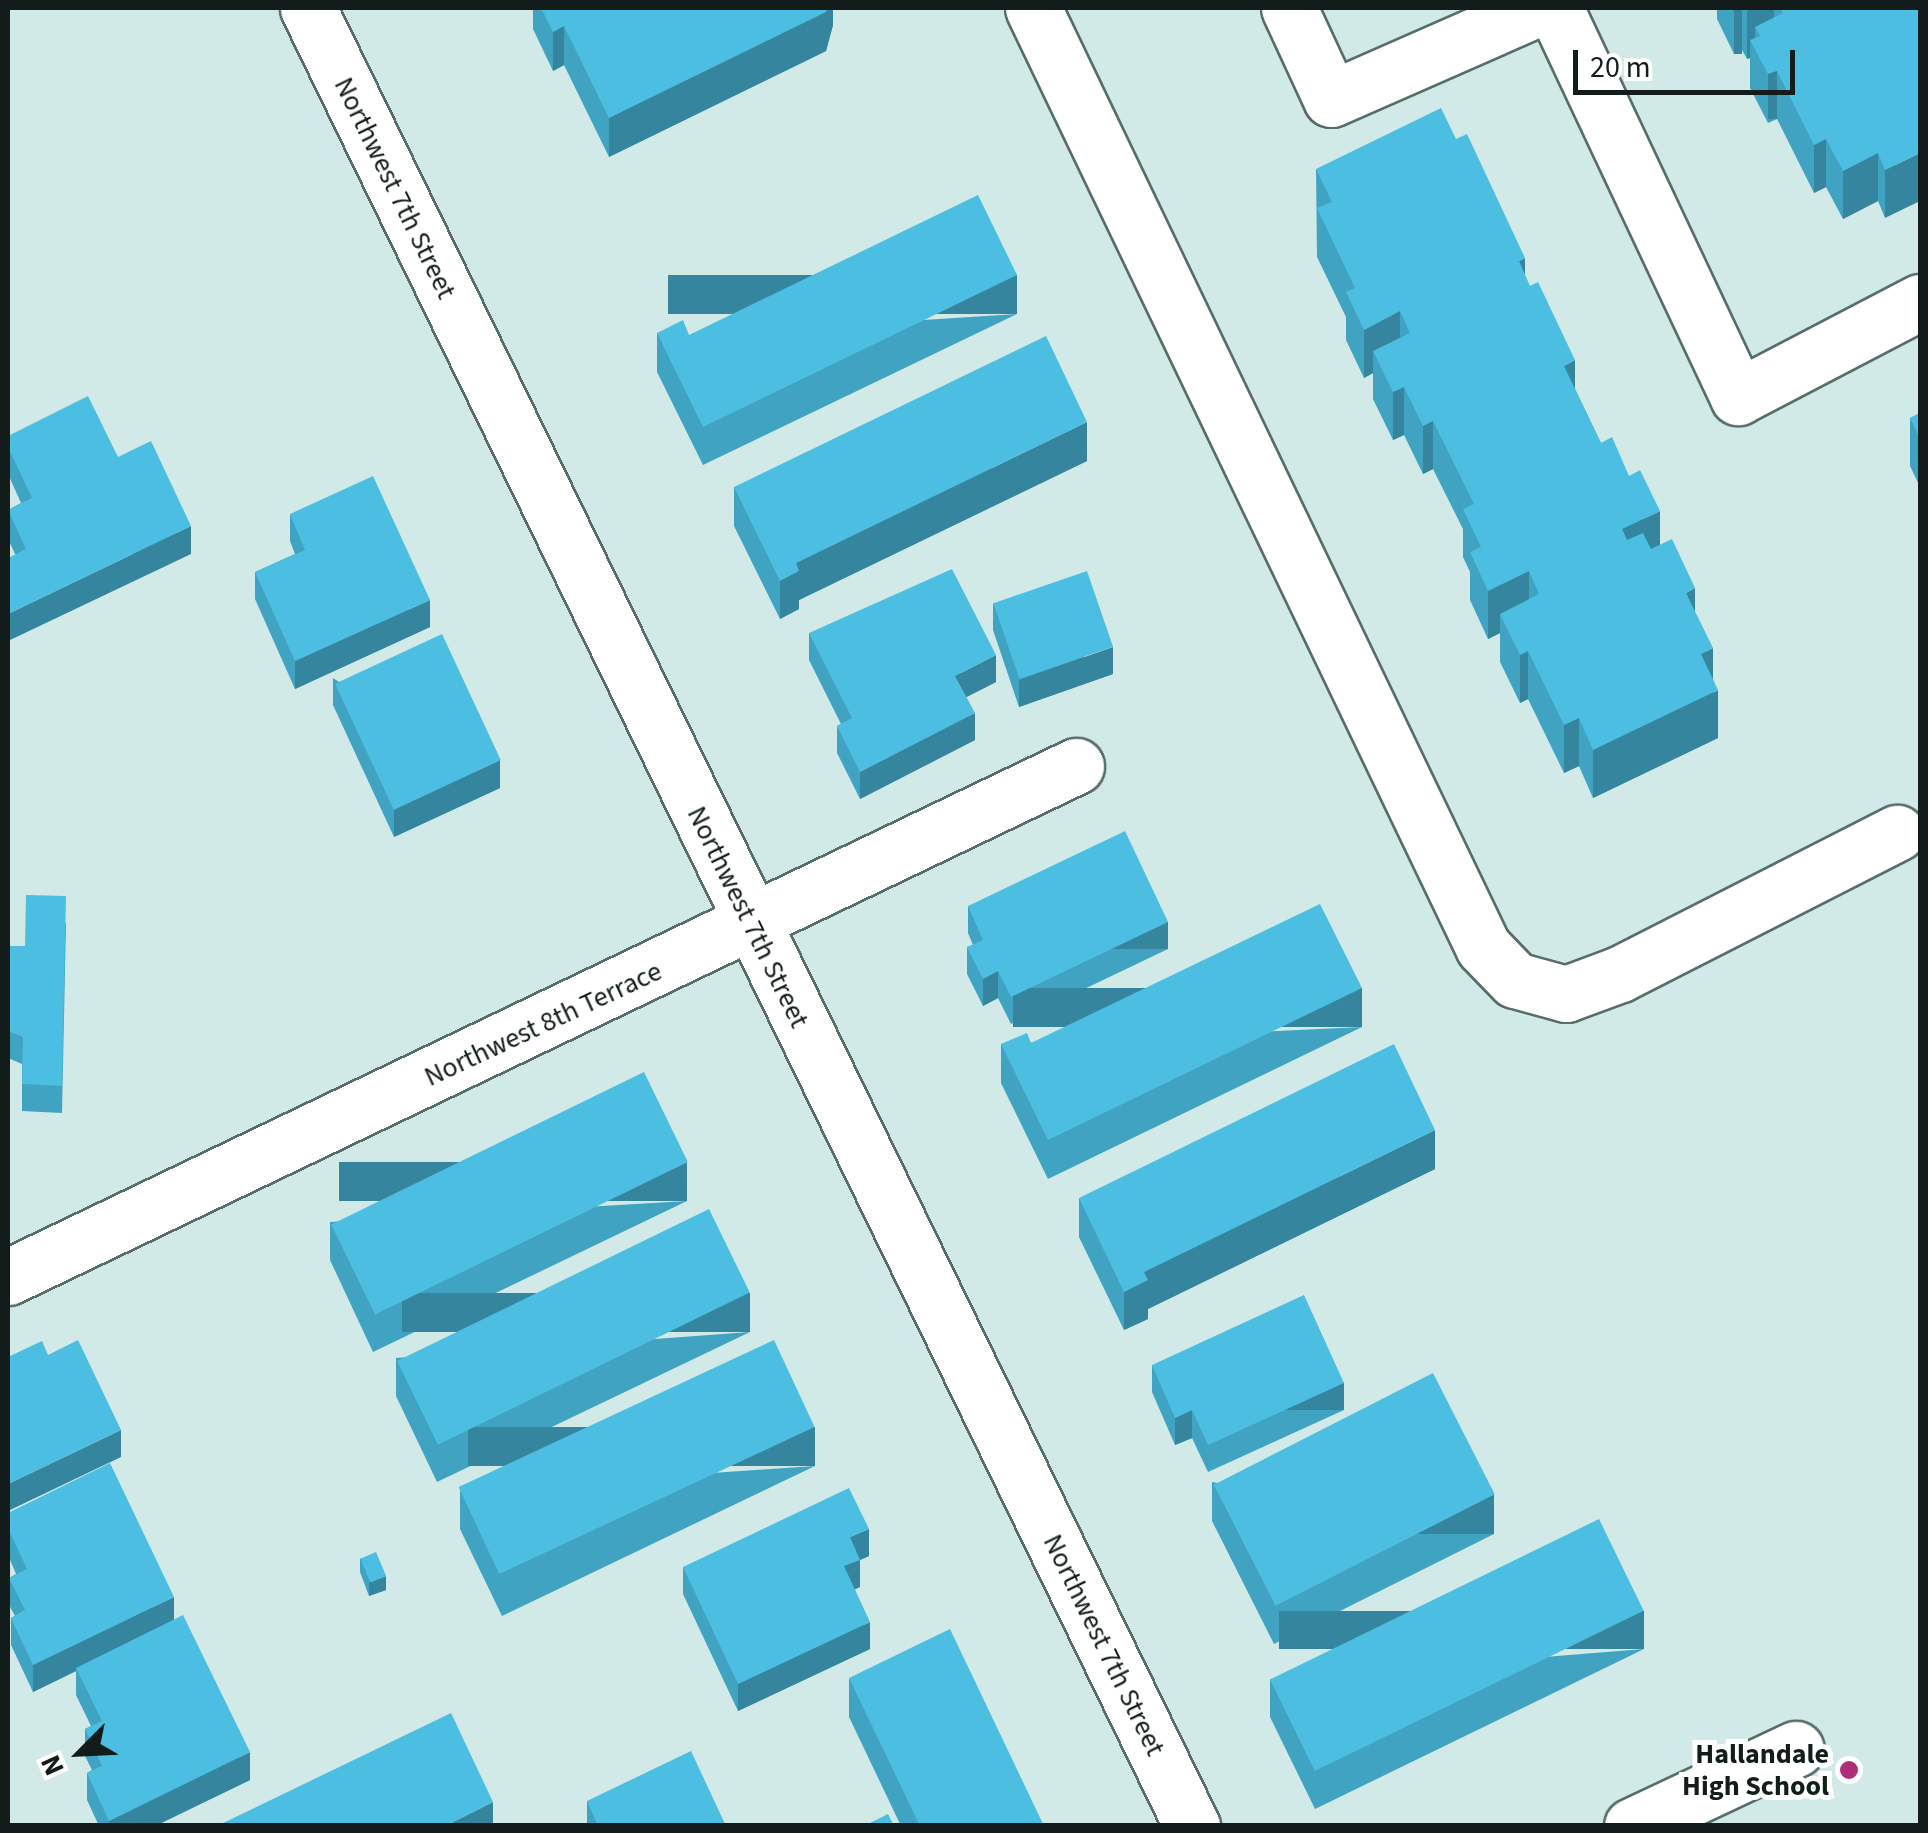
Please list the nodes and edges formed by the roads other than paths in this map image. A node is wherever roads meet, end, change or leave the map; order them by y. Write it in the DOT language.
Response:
graph roads {
  1 [pos="308,8"];
  2 [pos="1033,8"];
  3 [pos="1288,8"];
  4 [pos="1538,8"];
  5 [pos="1555,8"];
  6 [pos="1920,302"];
  7 [pos="1076,766"];
  8 [pos="1898,834"];
  9 [pos="752,926"];
  10 [pos="8,1277"];
  11 [pos="1796,1749"];
  12 [pos="1192,1826"];
  13 [pos="1632,1826"];
  1 -- 9 [label="street, Northwest 7th Street"];
  2 -- 8 [label="street"];
  3 -- 4 [label="street"];
  5 -- 6 [label="street"];
  7 -- 9 [label="street, Northwest 8th Terrace"];
  9 -- 10 [label="street, Northwest 8th Terrace"];
  9 -- 12 [label="street, Northwest 7th Street"];
  11 -- 13 [label="street"];
}
